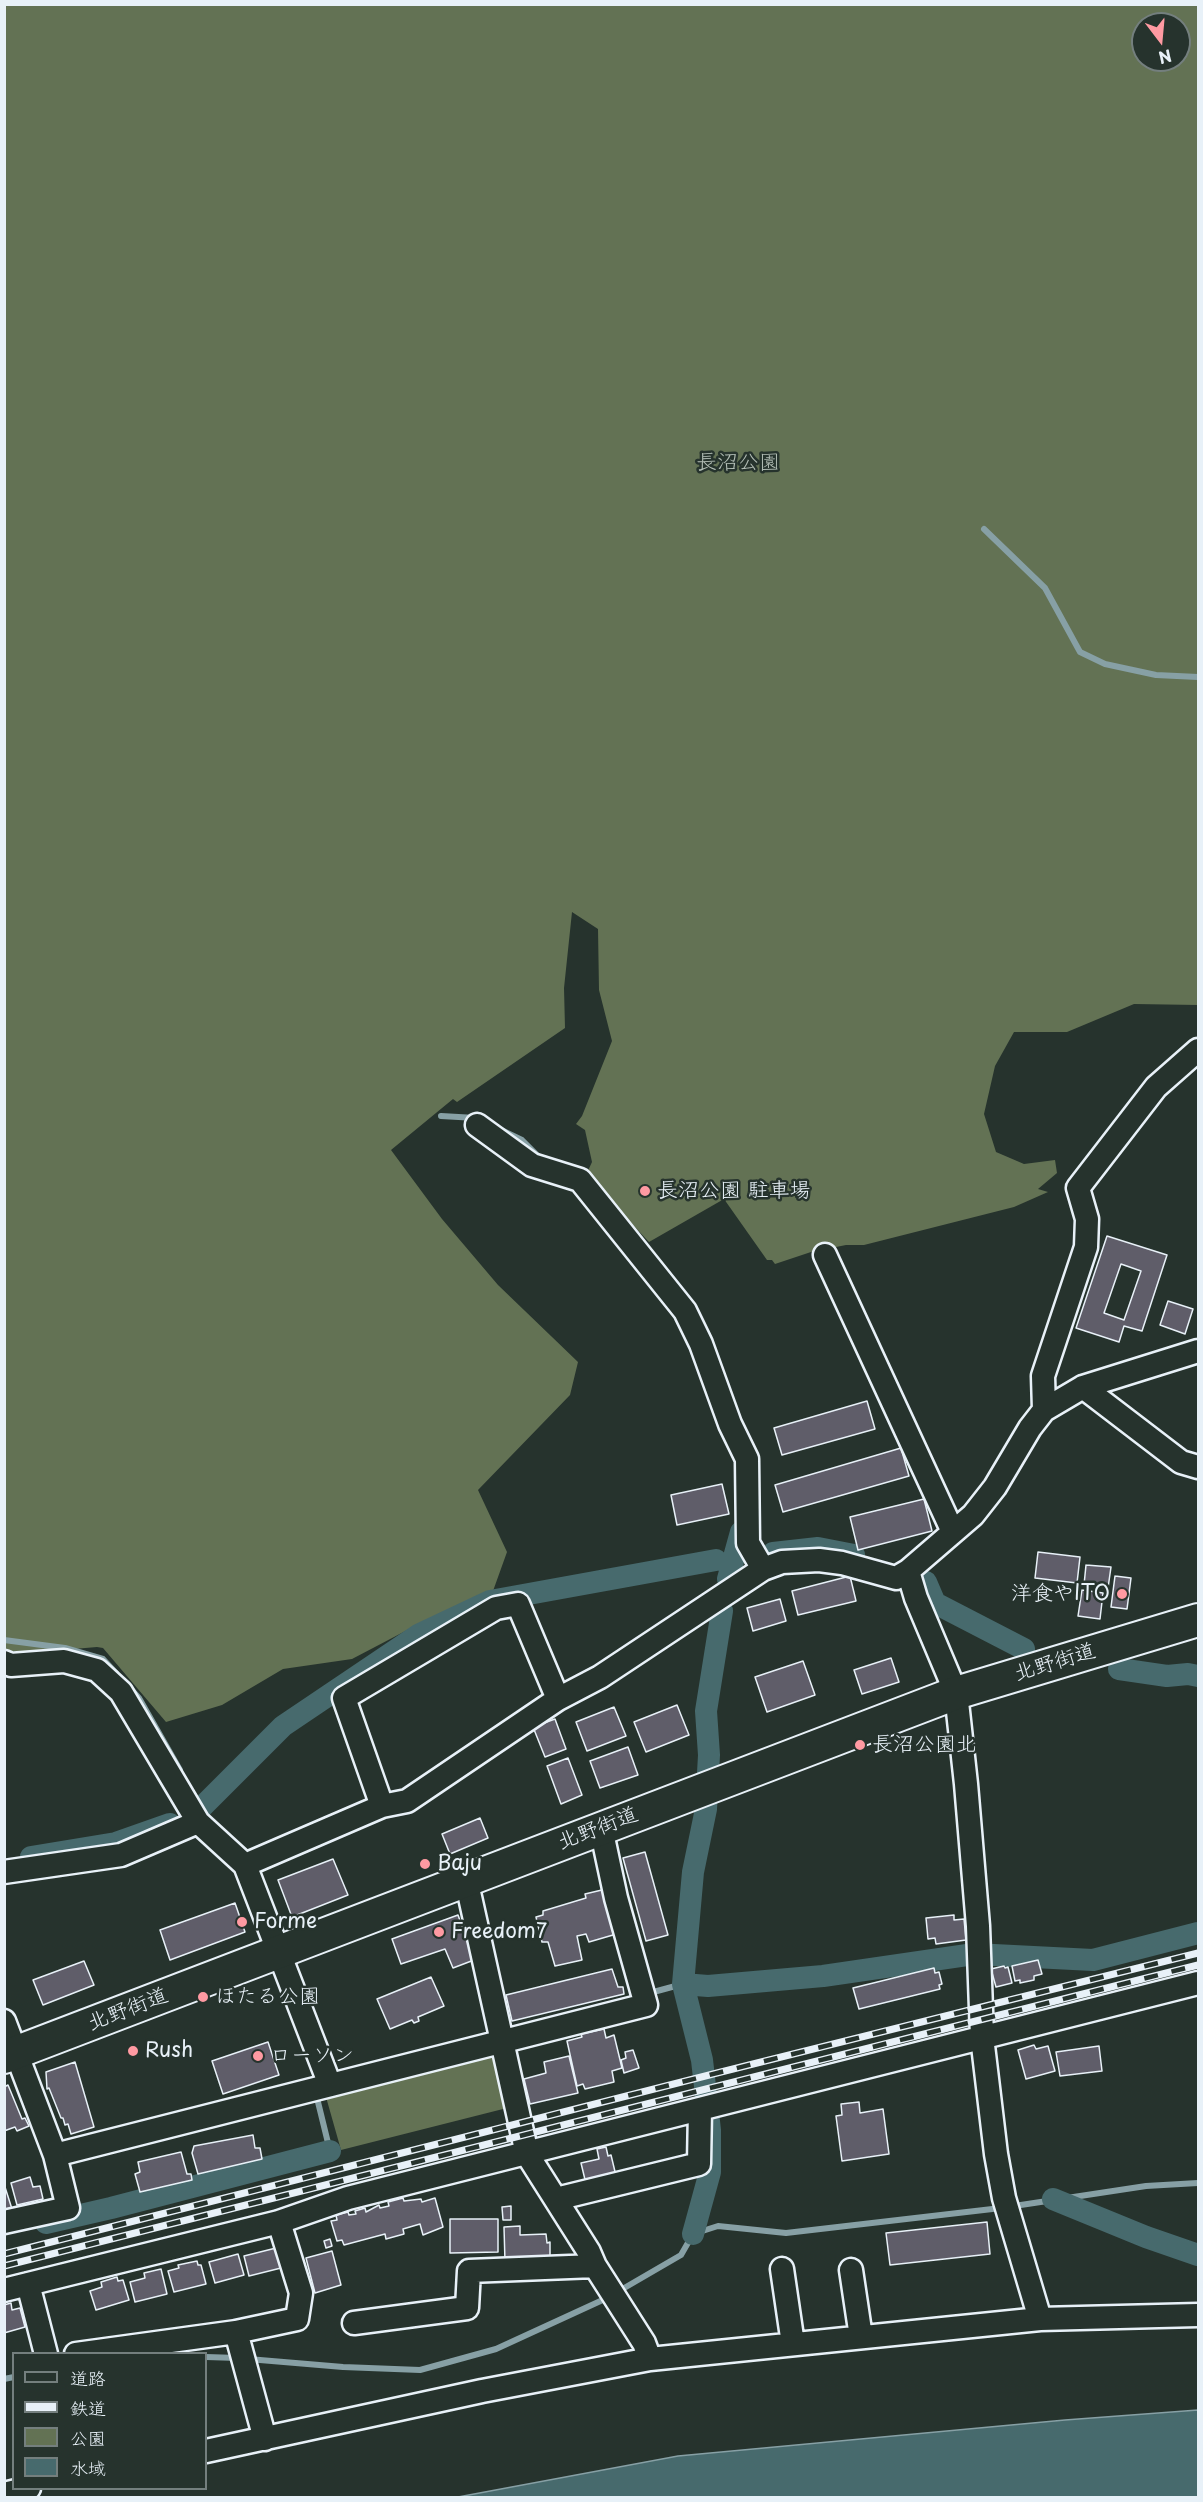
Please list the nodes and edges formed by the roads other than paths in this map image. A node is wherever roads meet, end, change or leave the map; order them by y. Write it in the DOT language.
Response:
graph roads {
  1 [pos="1198,1050"];
  2 [pos="477,1125"];
  3 [pos="825,1255"];
  4 [pos="1198,1351"];
  5 [pos="1083,1387"];
  6 [pos="1044,1410"];
  7 [pos="1198,1467"];
  8 [pos="953,1532"];
  9 [pos="764,1569"];
  10 [pos="908,1571"];
  11 [pos="1198,1620"];
  12 [pos="4,1662"];
  13 [pos="956,1693"];
  14 [pos="558,1699"];
  15 [pos="382,1806"];
  16 [pos="198,1822"];
  17 [pos="601,1828"];
  18 [pos="245,1865"];
  19 [pos="4,1872"];
  20 [pos="466,1879"];
  21 [pos="280,1953"];
  22 [pos="1198,1983"];
  23 [pos="4,2021"];
  24 [pos="982,2037"];
  25 [pos="502,2041"];
  26 [pos="10,2055"];
  27 [pos="330,2085"];
  28 [pos="700,2109"];
  29 [pos="527,2154"];
  30 [pos="55,2155"];
  31 [pos="556,2199"];
  32 [pos="4,2222"];
  33 [pos="279,2222"];
  34 [pos="595,2266"];
  35 [pos="782,2269"];
  36 [pos="851,2270"];
  37 [pos="28,2284"];
  38 [pos="4,2289"];
  39 [pos="1198,2315"];
  40 [pos="1040,2319"];
  41 [pos="354,2323"];
  42 [pos="236,2331"];
  43 [pos="861,2337"];
  44 [pos="793,2344"];
  45 [pos="45,2352"];
  46 [pos="90,2352"];
  47 [pos="650,2360"];
  48 [pos="265,2439"];
  49 [pos="207,2451"];
  50 [pos="21,2490"];
  51 [pos="4,2494"];
  1 -- 6 [label="street"];
  2 -- 9 [label="street"];
  3 -- 8 [label="street"];
  4 -- 5 [label="street"];
  5 -- 6 [label="street"];
  5 -- 7 [label="street"];
  6 -- 8 [label="street"];
  8 -- 10 [label="street"];
  9 -- 10 [label="street"];
  9 -- 14 [label="street"];
  10 -- 13 [label="street"];
  11 -- 13 [label="main road, 北野街道"];
  12 -- 16 [label="street"];
  13 -- 17 [label="main road, 北野街道"];
  13 -- 24 [label="street"];
  14 -- 15 [label="street"];
  14 -- 15 [label="street"];
  15 -- 18 [label="street"];
  16 -- 18 [label="street"];
  16 -- 19 [label="street"];
  17 -- 20 [label="main road, 北野街道"];
  17 -- 25 [label="street"];
  18 -- 21 [label="street"];
  20 -- 21 [label="main road, 北野街道"];
  20 -- 25 [label="street"];
  21 -- 26 [label="main road, 北野街道"];
  21 -- 27 [label="street"];
  22 -- 24 [label="street"];
  23 -- 26 [label="street"];
  24 -- 28 [label="street"];
  24 -- 40 [label="street"];
  25 -- 27 [label="street"];
  25 -- 29 [label="street"];
  26 -- 30 [label="street"];
  27 -- 30 [label="street"];
  28 -- 29 [label="street"];
  28 -- 31 [label="street"];
  29 -- 31 [label="street"];
  29 -- 33 [label="street"];
  30 -- 32 [label="street"];
  31 -- 34 [label="street"];
  33 -- 37 [label="street"];
  33 -- 42 [label="street"];
  34 -- 41 [label="street"];
  34 -- 47 [label="street"];
  35 -- 44 [label="street"];
  36 -- 43 [label="street"];
  37 -- 38 [label="street"];
  37 -- 45 [label="street"];
  39 -- 40 [label="street"];
  40 -- 43 [label="street"];
  42 -- 46 [label="street"];
  42 -- 48 [label="street"];
  43 -- 44 [label="street"];
  44 -- 47 [label="street"];
  47 -- 48 [label="street"];
  48 -- 49 [label="street"];
  50 -- 51 [label="street"];
}
